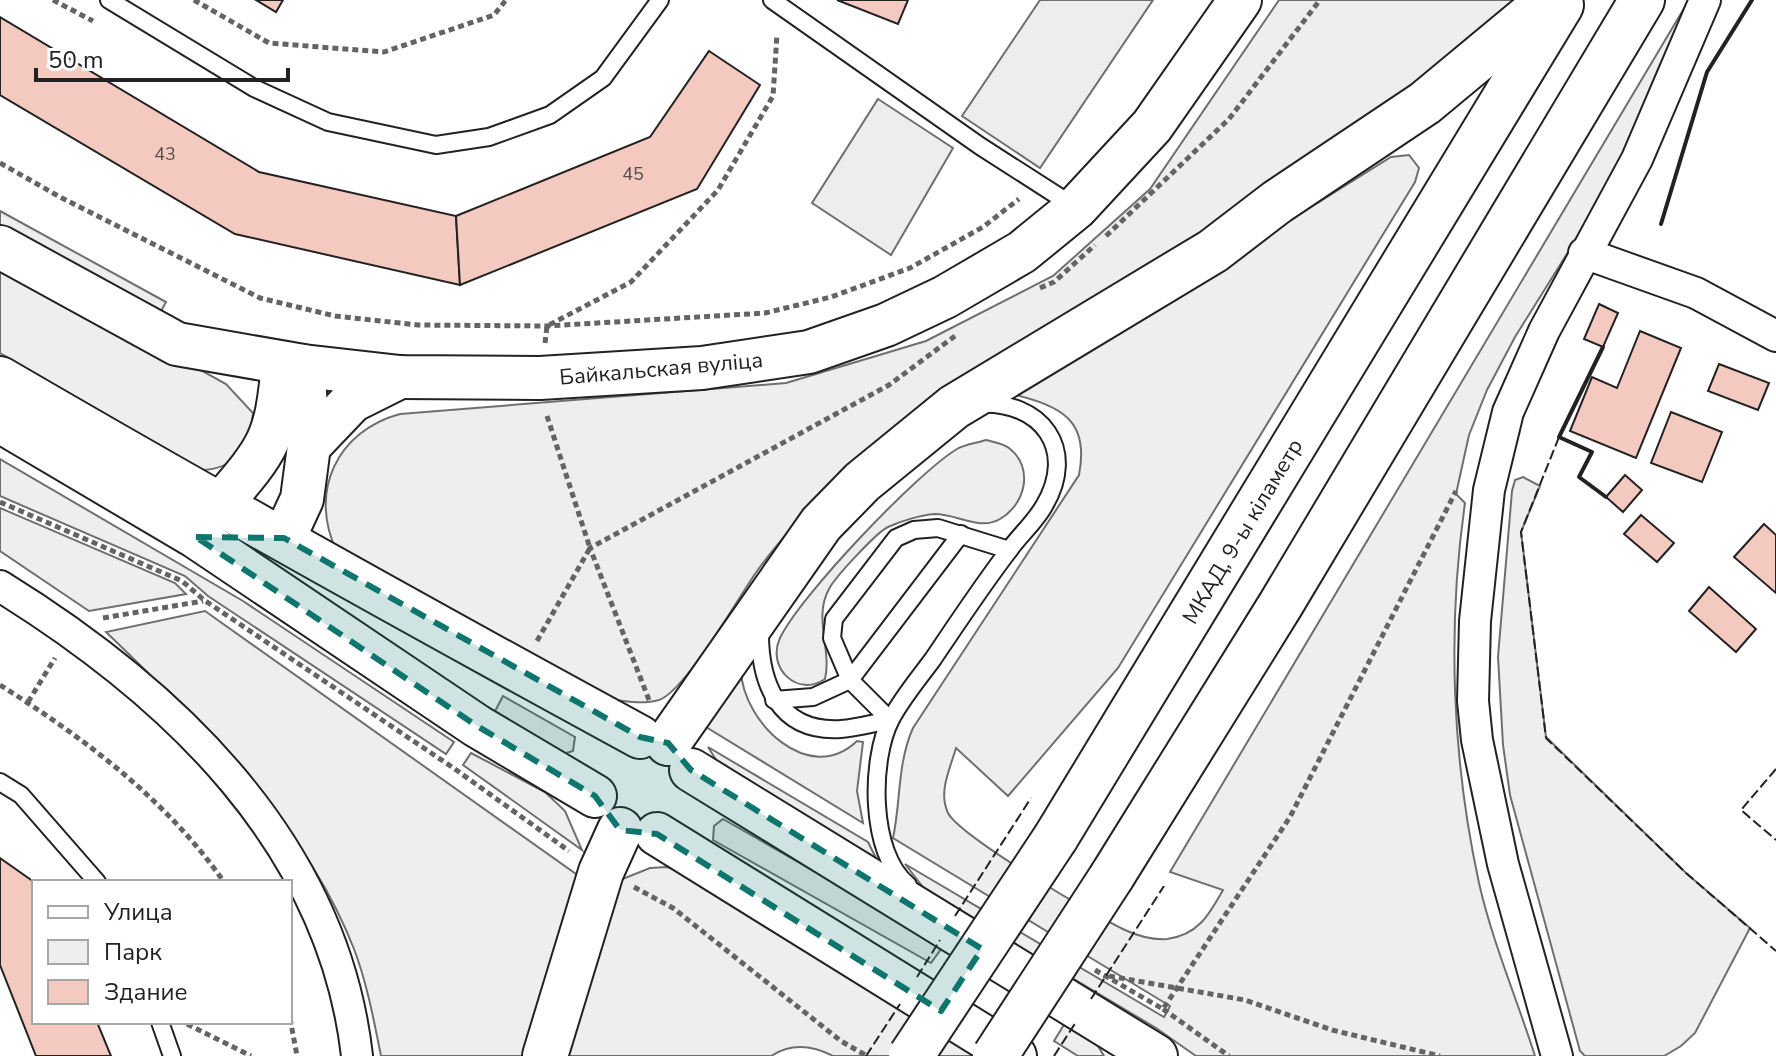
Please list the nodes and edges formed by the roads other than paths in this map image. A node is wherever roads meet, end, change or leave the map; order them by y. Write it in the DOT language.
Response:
graph roads {
  1 [pos="660,0"];
  2 [pos="1240,0"];
  3 [pos="1549,0"];
  4 [pos="1565,0"];
  5 [pos="1642,0"];
  6 [pos="1705,0"];
  7 [pos="777,1"];
  8 [pos="117,2"];
  9 [pos="1076,208"];
  10 [pos="0,247"];
  11 [pos="1584,253"];
  12 [pos="1776,336"];
  13 [pos="293,364"];
  14 [pos="400,377"];
  15 [pos="0,378"];
  16 [pos="954,407"];
  17 [pos="0,421"];
  18 [pos="309,446"];
  19 [pos="208,521"];
  20 [pos="961,534"];
  21 [pos="284,538"];
  22 [pos="1009,550"];
  23 [pos="0,586"];
  24 [pos="760,608"];
  25 [pos="850,680"];
  26 [pos="774,700"];
  27 [pos="890,720"];
  28 [pos="662,739"];
  29 [pos="0,782"];
  30 [pos="624,820"];
  31 [pos="95,880"];
  32 [pos="985,951"];
  33 [pos="161,1024"];
  34 [pos="172,1056"];
  35 [pos="357,1056"];
  36 [pos="545,1056"];
  37 [pos="911,1056"];
  38 [pos="995,1056"];
  39 [pos="1015,1056"];
  40 [pos="1156,1056"];
  41 [pos="1557,1056"];
  1 -- 8 [label="lane"];
  2 -- 9 [label="main road, Байкальская вуліца"];
  3 -- 16 [label="highway"];
  4 -- 37 [label="highway, МКАД, 9-ы кіламетр, bridge"];
  5 -- 38 [label="highway, bridge"];
  6 -- 11 [label="street"];
  7 -- 9 [label="lane"];
  9 -- 14 [label="main road, Байкальская вуліца"];
  10 -- 13 [label="main road, Байкальская вуліца"];
  11 -- 12 [label="street"];
  11 -- 41 [label="street"];
  13 -- 14 [label="main road, Байкальская вуліца"];
  13 -- 18 [label="main road"];
  13 -- 19 [label="main road"];
  14 -- 18 [label="main road"];
  15 -- 19 [label="main road"];
  16 -- 22 [label="lane"];
  16 -- 24 [label="highway"];
  17 -- 19 [label="main road"];
  18 -- 21 [label="main road"];
  19 -- 21 [label="main road"];
  19 -- 30 [label="main road"];
  20 -- 22 [label="lane"];
  20 -- 25 [label="lane"];
  20 -- 25 [label="lane"];
  21 -- 28 [label="main road"];
  22 -- 27 [label="lane"];
  23 -- 35 [label="street"];
  24 -- 26 [label="lane"];
  24 -- 28 [label="highway"];
  25 -- 26 [label="lane"];
  25 -- 27 [label="lane"];
  26 -- 27 [label="lane"];
  27 -- 32 [label="lane"];
  28 -- 30 [label="main road"];
  28 -- 30 [label="main road"];
  28 -- 32 [label="main road"];
  29 -- 31 [label="lane"];
  30 -- 36 [label="highway"];
  30 -- 39 [label="main road"];
  32 -- 40 [label="main road"];
  33 -- 34 [label="lane"];
}
